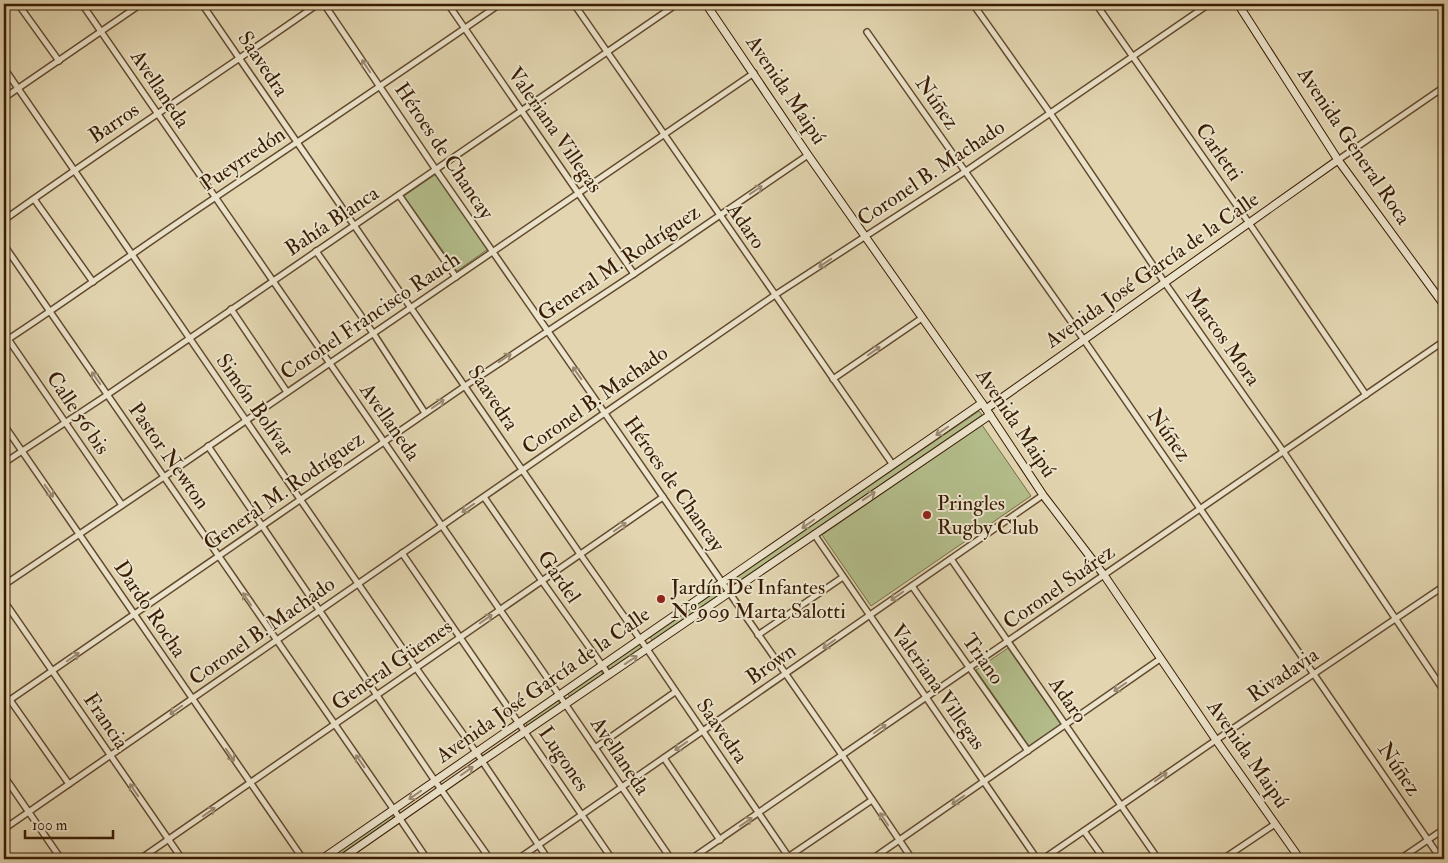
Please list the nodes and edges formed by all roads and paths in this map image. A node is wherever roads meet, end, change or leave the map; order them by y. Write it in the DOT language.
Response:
graph roads {
  1 [pos="18,4"];
  2 [pos="82,4"];
  3 [pos="141,4"];
  4 [pos="202,4"];
  5 [pos="318,4"];
  6 [pos="324,4"];
  7 [pos="448,4"];
  8 [pos="500,4"];
  9 [pos="574,4"];
  10 [pos="677,4"];
  11 [pos="706,4"];
  12 [pos="973,4"];
  13 [pos="1096,4"];
  14 [pos="1209,4"];
  15 [pos="1238,4"];
  16 [pos="465,28"];
  17 [pos="102,32"];
  18 [pos="867,32"];
  19 [pos="607,52"];
  20 [pos="1132,56"];
  21 [pos="240,59"];
  22 [pos="59,61"];
  23 [pos="4,68"];
  24 [pos="754,73"];
  25 [pos="380,86"];
  26 [pos="1444,88"];
  27 [pos="18,89"];
  28 [pos="4,98"];
  29 [pos="521,110"];
  30 [pos="1050,113"];
  31 [pos="157,114"];
  32 [pos="664,134"];
  33 [pos="298,142"];
  34 [pos="808,155"];
  35 [pos="1338,160"];
  36 [pos="74,170"];
  37 [pos="436,170"];
  38 [pos="966,171"];
  39 [pos="579,193"];
  40 [pos="399,194"];
  41 [pos="215,197"];
  42 [pos="34,199"];
  43 [pos="719,215"];
  44 [pos="4,220"];
  45 [pos="1249,223"];
  46 [pos="354,225"];
  47 [pos="866,237"];
  48 [pos="4,245"];
  49 [pos="316,251"];
  50 [pos="494,251"];
  51 [pos="132,254"];
  52 [pos="634,274"];
  53 [pos="456,277"];
  54 [pos="273,281"];
  55 [pos="93,282"];
  56 [pos="1165,283"];
  57 [pos="775,295"];
  58 [pos="1444,306"];
  59 [pos="411,308"];
  60 [pos="231,309"];
  61 [pos="50,312"];
  62 [pos="922,318"];
  63 [pos="548,330"];
  64 [pos="373,333"];
  65 [pos="190,338"];
  66 [pos="1084,340"];
  67 [pos="6,341"];
  68 [pos="1444,341"];
  69 [pos="330,362"];
  70 [pos="834,379"];
  71 [pos="464,386"];
  72 [pos="287,392"];
  73 [pos="107,395"];
  74 [pos="1366,395"];
  75 [pos="986,409"];
  76 [pos="425,413"];
  77 [pos="605,413"];
  78 [pos="246,421"];
  79 [pos="65,423"];
  80 [pos="4,425"];
  81 [pos="384,441"];
  82 [pos="208,446"];
  83 [pos="22,451"];
  84 [pos="1283,452"];
  85 [pos="4,463"];
  86 [pos="893,465"];
  87 [pos="522,470"];
  88 [pos="164,477"];
  89 [pos="1043,495"];
  90 [pos="484,497"];
  91 [pos="663,497"];
  92 [pos="300,499"];
  93 [pos="122,505"];
  94 [pos="1200,508"];
  95 [pos="263,526"];
  96 [pos="442,526"];
  97 [pos="79,534"];
  98 [pos="814,534"];
  99 [pos="402,553"];
  100 [pos="580,554"];
  101 [pos="218,556"];
  102 [pos="951,559"];
  103 [pos="1104,575"];
  104 [pos="843,577"];
  105 [pos="542,581"];
  106 [pos="723,583"];
  107 [pos="358,584"];
  108 [pos="4,585"];
  109 [pos="912,586"];
  110 [pos="1444,586"];
  111 [pos="729,592"];
  112 [pos="4,601"];
  113 [pos="500,610"];
  114 [pos="320,611"];
  115 [pos="134,615"];
  116 [pos="869,616"];
  117 [pos="1395,620"];
  118 [pos="758,635"];
  119 [pos="460,638"];
  120 [pos="640,640"];
  121 [pos="276,641"];
  122 [pos="1008,641"];
  123 [pos="647,649"];
  124 [pos="1160,659"];
  125 [pos="602,665"];
  126 [pos="416,668"];
  127 [pos="969,668"];
  128 [pos="52,671"];
  129 [pos="786,674"];
  130 [pos="1314,674"];
  131 [pos="609,675"];
  132 [pos="1444,691"];
  133 [pos="676,692"];
  134 [pos="560,694"];
  135 [pos="377,695"];
  136 [pos="927,697"];
  137 [pos="192,699"];
  138 [pos="10,700"];
  139 [pos="4,704"];
  140 [pos="566,704"];
  141 [pos="519,722"];
  142 [pos="334,725"];
  143 [pos="1066,725"];
  144 [pos="525,731"];
  145 [pos="702,731"];
  146 [pos="1216,740"];
  147 [pos="595,748"];
  148 [pos="1028,751"];
  149 [pos="476,752"];
  150 [pos="842,755"];
  151 [pos="110,756"];
  152 [pos="664,758"];
  153 [pos="482,761"];
  154 [pos="4,776"];
  155 [pos="435,781"];
  156 [pos="984,782"];
  157 [pos="250,783"];
  158 [pos="69,784"];
  159 [pos="622,787"];
  160 [pos="441,789"];
  161 [pos="872,800"];
  162 [pos="1121,805"];
  163 [pos="394,810"];
  164 [pos="29,812"];
  165 [pos="758,813"];
  166 [pos="582,814"];
  167 [pos="400,819"];
  168 [pos="1275,824"];
  169 [pos="1444,829"];
  170 [pos="4,830"];
  171 [pos="1084,830"];
  172 [pos="168,840"];
  173 [pos="720,840"];
  174 [pos="1427,840"];
  175 [pos="899,841"];
  176 [pos="538,845"];
  177 [pos="789,858"];
  178 [pos="61,859"];
  179 [pos="140,859"];
  180 [pos="182,859"];
  181 [pos="303,859"];
  182 [pos="322,859"];
  183 [pos="341,859"];
  184 [pos="427,859"];
  185 [pos="490,859"];
  186 [pos="518,859"];
  187 [pos="548,859"];
  188 [pos="612,859"];
  189 [pos="671,859"];
  190 [pos="692,859"];
  191 [pos="872,859"];
  192 [pos="912,859"];
  193 [pos="1036,859"];
  194 [pos="1043,859"];
  195 [pos="1104,859"];
  196 [pos="1158,859"];
  197 [pos="1223,859"];
  198 [pos="1300,859"];
  199 [pos="1400,859"];
  200 [pos="1441,859"];
  1 -- 22 [label="street"];
  2 -- 17 [label="street, Avellaneda"];
  3 -- 17 [label="street"];
  4 -- 21 [label="street, Saavedra"];
  5 -- 21 [label="street, Barros"];
  25 -- 6 [label="street, Héroes de Chancay, one-way"];
  7 -- 16 [label="street, Valeriana Villegas"];
  8 -- 16 [label="street, Pueyrredón"];
  9 -- 19 [label="street, Adaro"];
  10 -- 19 [label="street, Bahía Blanca"];
  11 -- 24 [label="main road, Avenida Maipú"];
  12 -- 30 [label="street, Marcos Mora"];
  13 -- 20 [label="street, Carletti"];
  14 -- 20 [label="street, Coronel B. Machado"];
  15 -- 35 [label="main road, Avenida General Roca"];
  16 -- 25 [label="street, Pueyrredón"];
  16 -- 29 [label="street, Valeriana Villegas"];
  17 -- 22 [label="street"];
  17 -- 31 [label="street, Avellaneda"];
  18 -- 38 [label="street, Núñez"];
  19 -- 29 [label="street, Bahía Blanca"];
  19 -- 32 [label="street, Adaro"];
  20 -- 30 [label="street, Coronel B. Machado"];
  20 -- 45 [label="street, Carletti"];
  21 -- 31 [label="street, Barros"];
  21 -- 33 [label="street, Saavedra"];
  22 -- 27 [label="street"];
  23 -- 27 [label="street, Simón Bolívar"];
  24 -- 32 [label="street, Coronel Francisco Rauch"];
  24 -- 34 [label="main road, Avenida Maipú"];
  25 -- 33 [label="street, Pueyrredón"];
  25 -- 37 [label="street, Héroes de Chancay"];
  26 -- 35 [label="street"];
  27 -- 28 [label="street"];
  27 -- 36 [label="street, Simón Bolívar"];
  29 -- 37 [label="street, Bahía Blanca"];
  29 -- 39 [label="street, Valeriana Villegas"];
  30 -- 38 [label="street, Coronel B. Machado"];
  30 -- 56 [label="street, Marcos Mora"];
  31 -- 36 [label="street, Barros"];
  31 -- 41 [label="street, Avellaneda"];
  32 -- 39 [label="street, Coronel Francisco Rauch"];
  32 -- 43 [label="street, Adaro"];
  33 -- 41 [label="street, Pueyrredón"];
  33 -- 46 [label="street, Saavedra"];
  43 -- 34 [label="street, General M. Rodríguez, one-way"];
  34 -- 47 [label="main road, Avenida Maipú"];
  35 -- 45 [label="main road, Avenida José García de la Calle"];
  35 -- 58 [label="main road, Avenida General Roca"];
  36 -- 42 [label="street, Barros"];
  36 -- 51 [label="street, Simón Bolívar"];
  37 -- 40 [label="street, Bahía Blanca"];
  37 -- 50 [label="street, Héroes de Chancay"];
  38 -- 47 [label="street, Coronel B. Machado"];
  38 -- 66 [label="street, Núñez"];
  39 -- 50 [label="street, Coronel Francisco Rauch"];
  39 -- 52 [label="street, Valeriana Villegas"];
  40 -- 46 [label="street, Bahía Blanca"];
  40 -- 53 [label="street"];
  41 -- 51 [label="street, Pueyrredón"];
  41 -- 54 [label="street, Avellaneda"];
  42 -- 44 [label="street, Barros"];
  42 -- 55 [label="street"];
  43 -- 52 [label="street, General M. Rodríguez"];
  43 -- 57 [label="street, Adaro"];
  45 -- 56 [label="main road, Avenida José García de la Calle"];
  45 -- 74 [label="street, Carletti"];
  46 -- 49 [label="street, Bahía Blanca"];
  46 -- 59 [label="street, Saavedra"];
  47 -- 57 [label="street, Coronel B. Machado, one-way"];
  47 -- 62 [label="main road, Avenida Maipú"];
  48 -- 61 [label="street, Pastor Newton"];
  49 -- 54 [label="street, Bahía Blanca"];
  49 -- 64 [label="street"];
  50 -- 53 [label="street, Coronel Francisco Rauch"];
  50 -- 63 [label="street, Héroes de Chancay"];
  51 -- 55 [label="street, Pueyrredón"];
  51 -- 65 [label="street, Simón Bolívar"];
  52 -- 63 [label="street, General M. Rodríguez"];
  53 -- 59 [label="street, Coronel Francisco Rauch"];
  54 -- 60 [label="street, Bahía Blanca"];
  54 -- 69 [label="street, Avellaneda"];
  55 -- 61 [label="street, Pueyrredón"];
  56 -- 66 [label="main road, Avenida José García de la Calle"];
  56 -- 84 [label="street, Marcos Mora"];
  57 -- 70 [label="street, Adaro"];
  57 -- 77 [label="street, Coronel B. Machado"];
  59 -- 64 [label="street, Coronel Francisco Rauch"];
  59 -- 71 [label="street, Saavedra"];
  60 -- 65 [label="street, Bahía Blanca"];
  60 -- 72 [label="street"];
  61 -- 67 [label="street, Pueyrredón"];
  73 -- 61 [label="street, Pastor Newton, one-way"];
  70 -- 62 [label="street, one-way"];
  62 -- 75 [label="main road, Avenida Maipú"];
  71 -- 63 [label="street, General M. Rodríguez, one-way"];
  77 -- 63 [label="street, Héroes de Chancay, one-way"];
  64 -- 69 [label="street, Coronel Francisco Rauch"];
  64 -- 76 [label="street"];
  65 -- 73 [label="street, Bahía Blanca"];
  65 -- 78 [label="street, Simón Bolívar"];
  66 -- 75 [label="main road, Avenida José García de la Calle"];
  66 -- 94 [label="street, Núñez"];
  67 -- 79 [label="street, Calle 56 bis"];
  68 -- 74 [label="street, Coronel Suárez"];
  69 -- 72 [label="street, Coronel Francisco Rauch"];
  69 -- 81 [label="street, Avellaneda"];
  70 -- 86 [label="street, Adaro"];
  76 -- 71 [label="street, General M. Rodríguez, one-way"];
  71 -- 87 [label="street, Saavedra"];
  72 -- 78 [label="street, Coronel Francisco Rauch"];
  73 -- 79 [label="street, Bahía Blanca"];
  73 -- 88 [label="street, Pastor Newton"];
  74 -- 84 [label="street, Coronel Suárez"];
  75 -- 86 [label="main road, Avenida José García de la Calle, one-way"];
  75 -- 89 [label="main road, Avenida Maipú"];
  98 -- 75 [label="main road, Avenida José García de la Calle, one-way"];
  76 -- 81 [label="street, General M. Rodríguez"];
  77 -- 87 [label="street, Coronel B. Machado"];
  77 -- 91 [label="street, Héroes de Chancay"];
  78 -- 82 [label="street, Coronel Francisco Rauch"];
  78 -- 92 [label="street, Simón Bolívar"];
  79 -- 83 [label="street, Bahía Blanca"];
  79 -- 93 [label="street, Calle 56 bis"];
  80 -- 83 [label="street, Dardo Rocha"];
  81 -- 92 [label="street, General M. Rodríguez"];
  81 -- 96 [label="street, Avellaneda"];
  82 -- 88 [label="street, Coronel Francisco Rauch"];
  82 -- 95 [label="street"];
  83 -- 85 [label="street, Bahía Blanca"];
  83 -- 97 [label="street, Dardo Rocha, one-way"];
  84 -- 94 [label="street, Coronel Suárez"];
  84 -- 117 [label="street, Marcos Mora"];
  86 -- 106 [label="main road, Avenida José García de la Calle, one-way"];
  87 -- 90 [label="street, Coronel B. Machado"];
  87 -- 100 [label="street, Saavedra"];
  88 -- 93 [label="street, Coronel Francisco Rauch"];
  88 -- 101 [label="street, Pastor Newton"];
  89 -- 102 [label="street, Brown"];
  89 -- 103 [label="main road, Avenida Maipú"];
  90 -- 96 [label="street, Coronel B. Machado, one-way"];
  90 -- 105 [label="street, Gardel"];
  100 -- 91 [label="street, General Güemes, one-way"];
  91 -- 106 [label="street, Héroes de Chancay"];
  92 -- 95 [label="street, General M. Rodríguez"];
  92 -- 107 [label="street, Simón Bolívar"];
  93 -- 97 [label="street, Coronel Francisco Rauch"];
  94 -- 103 [label="street, Coronel Suárez"];
  94 -- 130 [label="street, Núñez"];
  95 -- 101 [label="street, General M. Rodríguez"];
  95 -- 114 [label="street"];
  96 -- 99 [label="street, Coronel B. Machado"];
  96 -- 113 [label="street, Avellaneda"];
  97 -- 108 [label="street, Coronel Francisco Rauch"];
  97 -- 115 [label="street, Dardo Rocha"];
  98 -- 104 [label="street, Valeriana Villegas"];
  98 -- 111 [label="main road, Avenida José García de la Calle"];
  99 -- 107 [label="street, Coronel B. Machado"];
  99 -- 119 [label="street, Lugones"];
  100 -- 105 [label="street, General Güemes"];
  100 -- 120 [label="street, Saavedra"];
  101 -- 115 [label="street, General M. Rodríguez"];
  121 -- 101 [label="street, Pastor Newton, one-way"];
  102 -- 109 [label="street, Brown"];
  102 -- 122 [label="street, Adaro"];
  103 -- 122 [label="street, Coronel Suárez"];
  103 -- 124 [label="main road, Avenida Maipú"];
  104 -- 116 [label="street, Valeriana Villegas"];
  104 -- 118 [label="street"];
  105 -- 113 [label="street, General Güemes"];
  105 -- 125 [label="street, Gardel"];
  106 -- 111 [label="street, Héroes de Chancay"];
  106 -- 120 [label="main road, Avenida José García de la Calle"];
  107 -- 114 [label="street, Coronel B. Machado"];
  107 -- 126 [label="street, Simón Bolívar"];
  109 -- 116 [label="street, Brown, one-way"];
  109 -- 127 [label="street, Triano"];
  110 -- 117 [label="street, Rivadavia"];
  111 -- 118 [label="street, Héroes de Chancay"];
  111 -- 123 [label="main road, Avenida José García de la Calle"];
  112 -- 128 [label="street, Francia"];
  119 -- 113 [label="street, General Güemes, one-way"];
  113 -- 134 [label="street, Avellaneda"];
  114 -- 121 [label="street, Coronel B. Machado"];
  114 -- 135 [label="street"];
  128 -- 115 [label="street, General M. Rodríguez, one-way"];
  115 -- 137 [label="street, Dardo Rocha"];
  116 -- 129 [label="street, Brown, one-way"];
  116 -- 136 [label="street, Valeriana Villegas"];
  117 -- 130 [label="street, Rivadavia"];
  117 -- 132 [label="street, Marcos Mora"];
  118 -- 129 [label="street, Héroes de Chancay"];
  119 -- 126 [label="street, General Güemes"];
  119 -- 141 [label="street, Lugones"];
  120 -- 123 [label="street, Saavedra"];
  120 -- 125 [label="main road, Avenida José García de la Calle"];
  121 -- 137 [label="street, Coronel B. Machado"];
  121 -- 142 [label="street, Pastor Newton"];
  122 -- 127 [label="street, Coronel Suárez"];
  122 -- 143 [label="street, Adaro"];
  131 -- 123 [label="main road, Avenida José García de la Calle, one-way"];
  123 -- 133 [label="street, Saavedra"];
  124 -- 143 [label="street, one-way"];
  124 -- 146 [label="main road, Avenida Maipú"];
  125 -- 131 [label="street, Gardel"];
  125 -- 134 [label="main road, Avenida José García de la Calle"];
  126 -- 135 [label="street, General Güemes"];
  126 -- 149 [label="street, Simón Bolívar"];
  127 -- 136 [label="street, Coronel Suárez"];
  127 -- 148 [label="street, Triano"];
  128 -- 138 [label="street, General M. Rodríguez"];
  128 -- 151 [label="street, Francia"];
  129 -- 145 [label="street, Brown"];
  129 -- 150 [label="street, Héroes de Chancay"];
  130 -- 146 [label="street, Rivadavia"];
  130 -- 174 [label="street, Núñez"];
  131 -- 140 [label="main road, Avenida José García de la Calle"];
  133 -- 145 [label="street, Saavedra"];
  133 -- 147 [label="street"];
  134 -- 140 [label="street, Avellaneda"];
  134 -- 141 [label="main road, Avenida José García de la Calle"];
  135 -- 142 [label="street, General Güemes"];
  135 -- 155 [label="street"];
  150 -- 136 [label="street, Coronel Suárez, one-way"];
  136 -- 156 [label="street, Valeriana Villegas"];
  137 -- 151 [label="street, Coronel B. Machado, one-way"];
  137 -- 157 [label="street, Dardo Rocha, one-way"];
  138 -- 139 [label="street, General M. Rodríguez"];
  138 -- 158 [label="street"];
  140 -- 144 [label="main road, Avenida José García de la Calle"];
  140 -- 147 [label="street, Avellaneda"];
  141 -- 144 [label="street, Lugones"];
  141 -- 149 [label="main road, Avenida José García de la Calle"];
  142 -- 157 [label="street, General Güemes"];
  163 -- 142 [label="street, Pastor Newton, one-way"];
  143 -- 148 [label="street"];
  143 -- 162 [label="street, Adaro"];
  144 -- 153 [label="main road, Avenida José García de la Calle"];
  144 -- 166 [label="street, Lugones"];
  145 -- 152 [label="street, Brown, one-way"];
  145 -- 165 [label="street, Saavedra"];
  162 -- 146 [label="street, Rivadavia, one-way"];
  146 -- 168 [label="main road, Avenida Maipú"];
  147 -- 159 [label="street, Avellaneda"];
  148 -- 156 [label="street"];
  149 -- 153 [label="street, Simón Bolívar"];
  149 -- 155 [label="main road, Avenida José García de la Calle"];
  150 -- 161 [label="street, Héroes de Chancay"];
  150 -- 165 [label="street, Coronel Suárez"];
  151 -- 158 [label="street, Coronel B. Machado"];
  172 -- 151 [label="street, Francia, one-way"];
  152 -- 159 [label="street, Brown"];
  152 -- 173 [label="street"];
  160 -- 153 [label="main road, Avenida José García de la Calle, one-way"];
  153 -- 176 [label="street, Simón Bolívar"];
  154 -- 164 [label="street"];
  155 -- 160 [label="street"];
  155 -- 163 [label="main road, Avenida José García de la Calle, one-way"];
  156 -- 175 [label="street, one-way"];
  156 -- 193 [label="street, Valeriana Villegas"];
  172 -- 157 [label="street, General Güemes, one-way"];
  157 -- 181 [label="street, Dardo Rocha"];
  158 -- 164 [label="street, Coronel B. Machado"];
  159 -- 166 [label="street, Brown"];
  159 -- 189 [label="street, Avellaneda"];
  160 -- 167 [label="main road, Avenida José García de la Calle"];
  160 -- 185 [label="street"];
  175 -- 161 [label="street, Héroes de Chancay, one-way"];
  161 -- 177 [label="street"];
  162 -- 171 [label="street, Rivadavia"];
  162 -- 196 [label="street, Adaro"];
  163 -- 167 [label="street, Pastor Newton"];
  163 -- 182 [label="main road, Avenida José García de la Calle"];
  164 -- 170 [label="street, Coronel B. Machado"];
  164 -- 178 [label="street"];
  173 -- 165 [label="street, Coronel Suárez, one-way"];
  165 -- 177 [label="street, Saavedra"];
  166 -- 176 [label="street, Brown"];
  166 -- 188 [label="street, Lugones"];
  167 -- 183 [label="main road, Avenida José García de la Calle"];
  167 -- 184 [label="street, Pastor Newton"];
  168 -- 197 [label="street"];
  168 -- 198 [label="main road, Avenida Maipú"];
  169 -- 174 [label="street"];
  171 -- 194 [label="street, Rivadavia"];
  171 -- 195 [label="street"];
  172 -- 179 [label="street, General Güemes"];
  172 -- 180 [label="street, Francia"];
  173 -- 190 [label="street, Coronel Suárez"];
  174 -- 199 [label="street"];
  174 -- 200 [label="street, Núñez"];
  175 -- 191 [label="street"];
  175 -- 192 [label="street, Héroes de Chancay"];
  176 -- 186 [label="street, Brown"];
  176 -- 187 [label="street, Simón Bolívar"];
}
